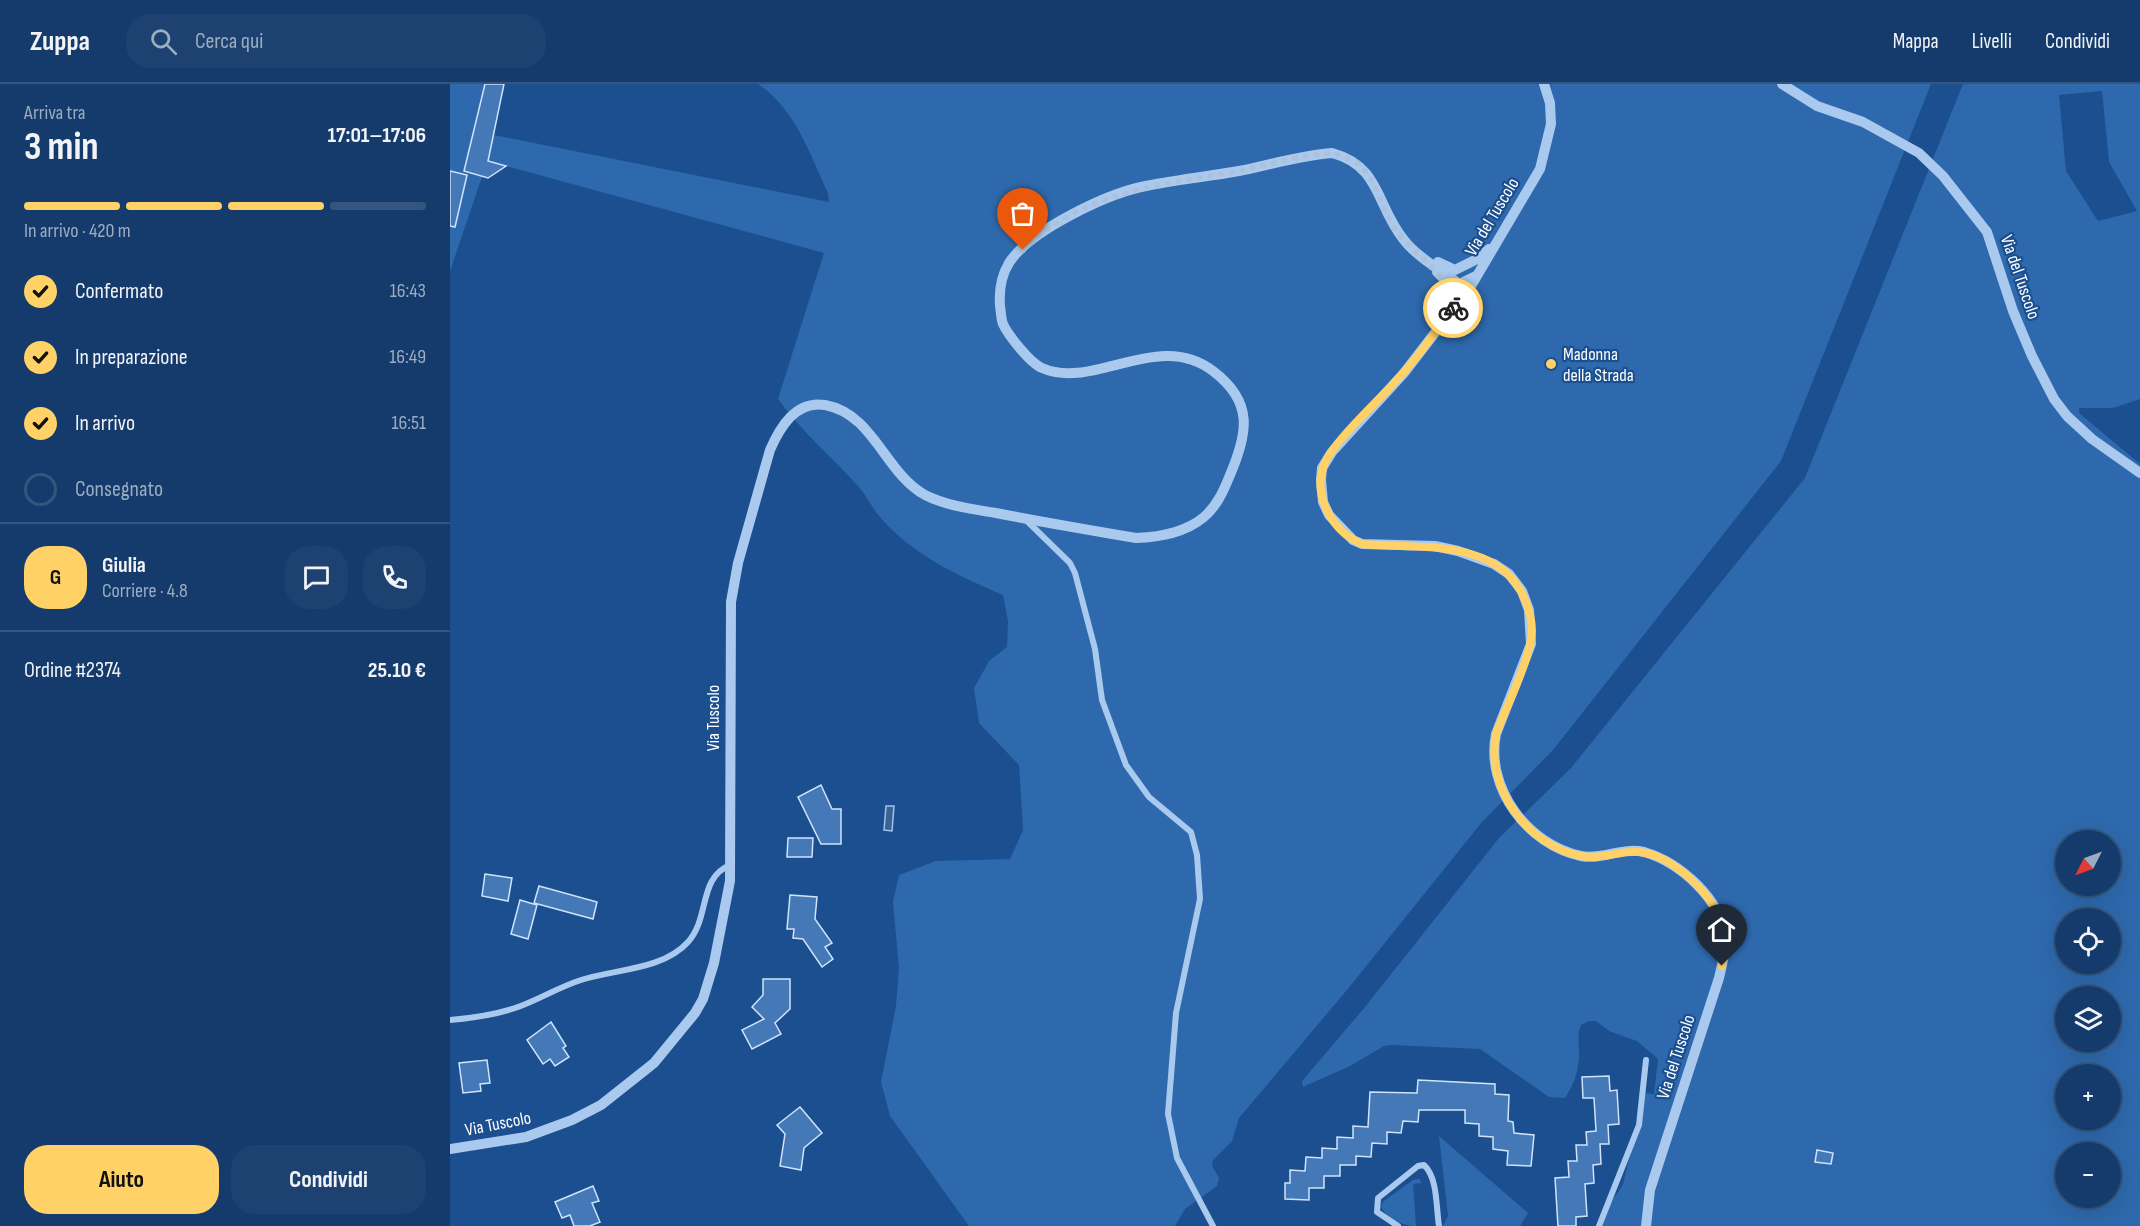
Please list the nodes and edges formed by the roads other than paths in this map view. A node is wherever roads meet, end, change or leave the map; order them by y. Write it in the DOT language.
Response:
graph roads {
  1 [pos="1544,84"];
  2 [pos="1782,84"];
  3 [pos="1495,245"];
  4 [pos="1421,254"];
  5 [pos="1476,276"];
  6 [pos="1454,308"];
  7 [pos="2140,473"];
  8 [pos="1025,519"];
  9 [pos="730,865"];
  10 [pos="450,1020"];
  11 [pos="1646,1060"];
  12 [pos="450,1149"];
  13 [pos="1213,1226"];
  14 [pos="1398,1226"];
  15 [pos="1439,1226"];
  16 [pos="1599,1226"];
  17 [pos="1646,1226"];
  1 -- 3 [label="street, Via del Tuscolo"];
  2 -- 7 [label="street, Via del Tuscolo"];
  3 -- 4 [label="street"];
  3 -- 5 [label="street, Via del Tuscolo"];
  4 -- 5 [label="street"];
  4 -- 6 [label="street"];
  4 -- 8 [label="street, Via Tuscolo"];
  5 -- 6 [label="street, Via del Tuscolo"];
  6 -- 17 [label="street, Via del Tuscolo"];
  8 -- 9 [label="street, Via Tuscolo"];
  8 -- 13 [label="street"];
  9 -- 10 [label="street"];
  9 -- 12 [label="street, Via Tuscolo"];
  11 -- 16 [label="street"];
  14 -- 15 [label="street"];
}
